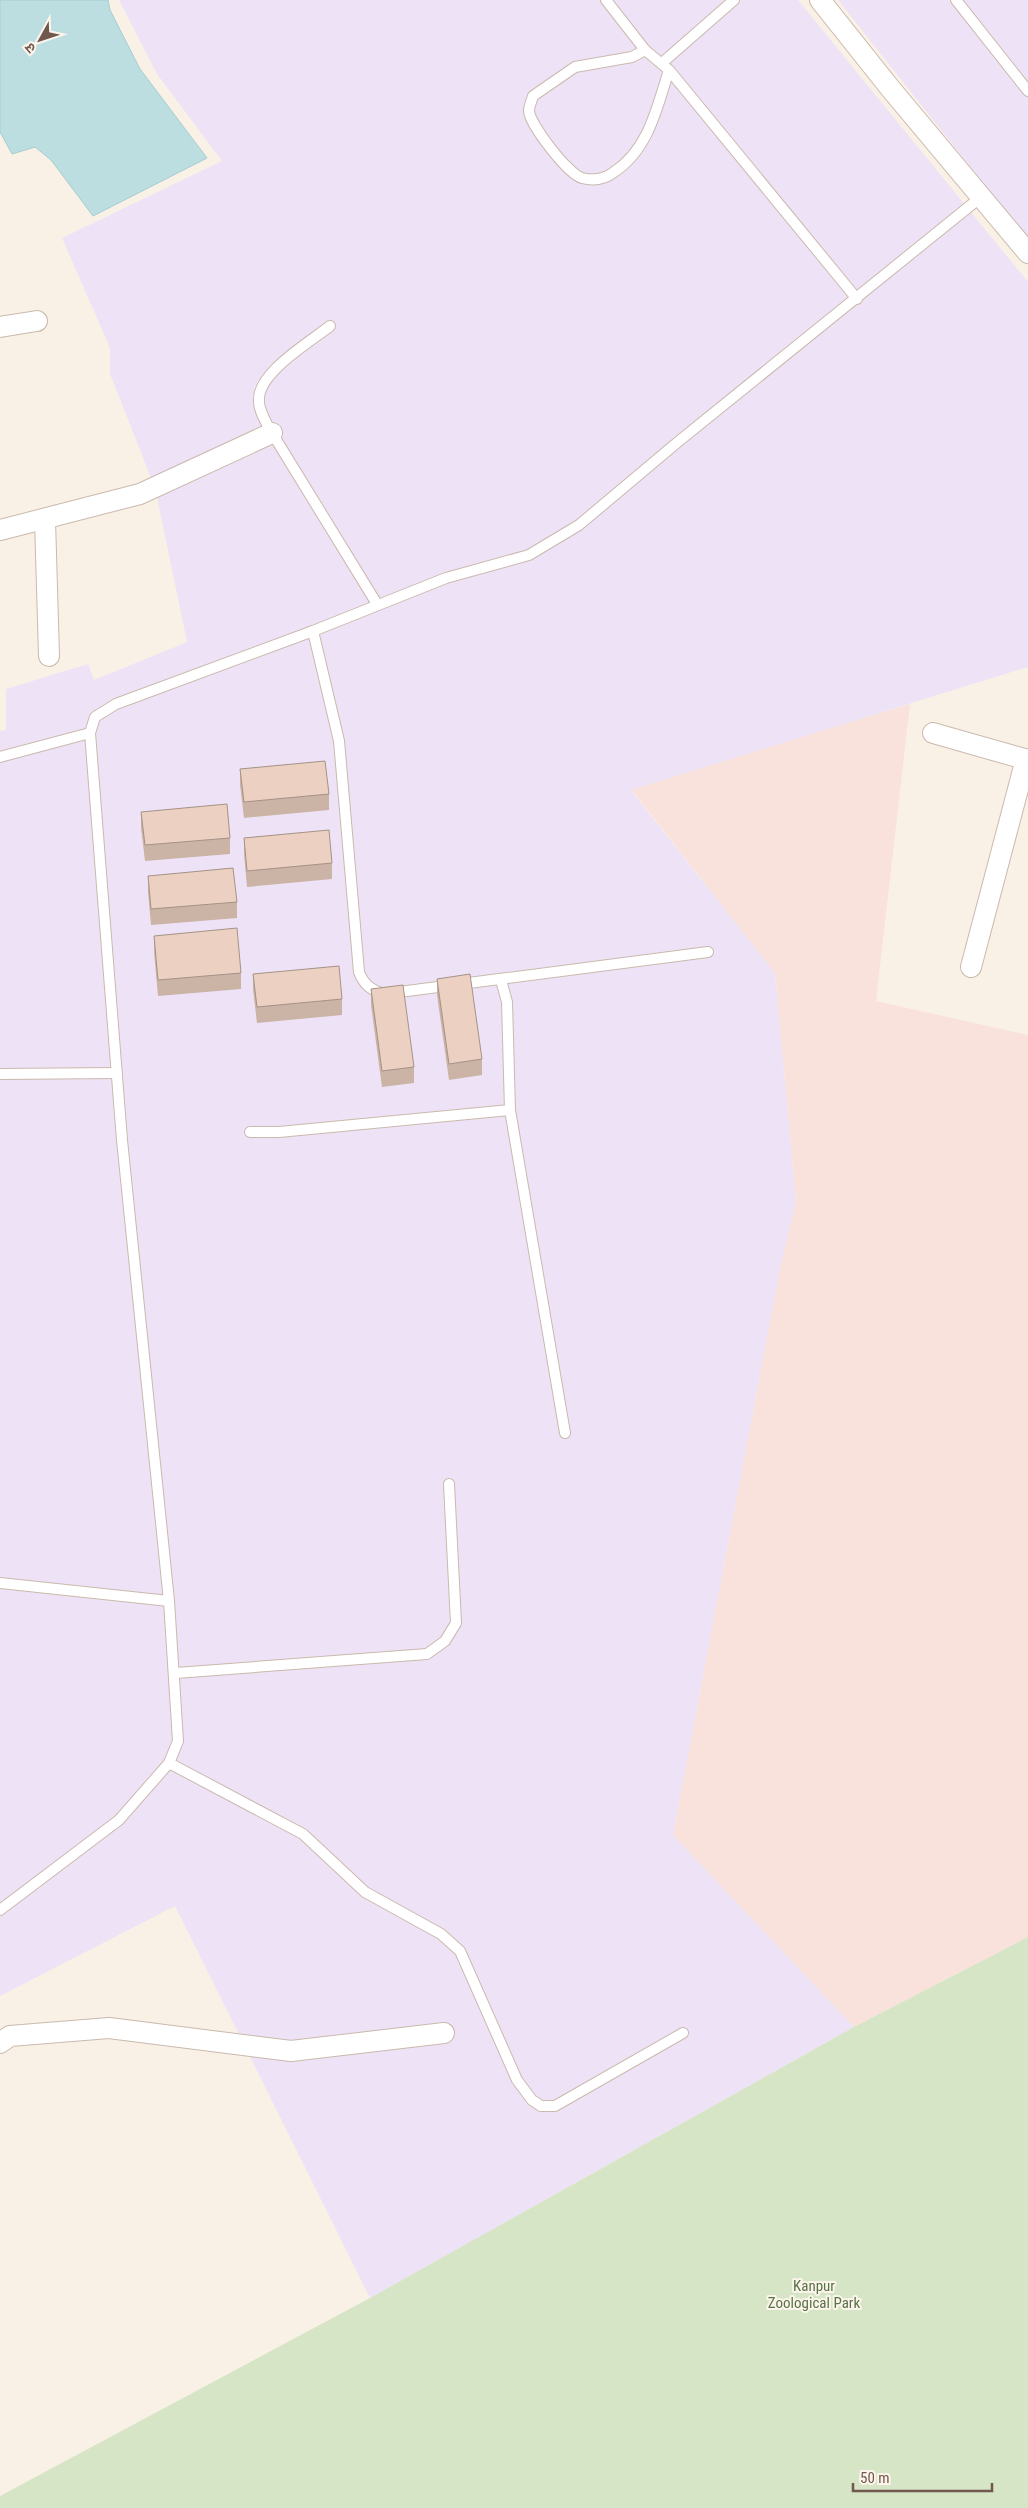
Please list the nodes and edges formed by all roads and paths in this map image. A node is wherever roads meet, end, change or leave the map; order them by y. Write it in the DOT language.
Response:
graph roads {
  1 [pos="606,0"];
  2 [pos="734,0"];
  3 [pos="820,0"];
  4 [pos="956,0"];
  5 [pos="645,50"];
  6 [pos="665,67"];
  7 [pos="1028,91"];
  8 [pos="981,197"];
  9 [pos="1028,253"];
  10 [pos="857,299"];
  11 [pos="37,321"];
  12 [pos="330,326"];
  13 [pos="0,327"];
  14 [pos="272,433"];
  15 [pos="45,520"];
  16 [pos="0,530"];
  17 [pos="377,604"];
  18 [pos="313,631"];
  19 [pos="50,656"];
  20 [pos="90,733"];
  21 [pos="933,733"];
  22 [pos="0,757"];
  23 [pos="1027,760"];
  24 [pos="708,952"];
  25 [pos="971,967"];
  26 [pos="500,980"];
  27 [pos="117,1073"];
  28 [pos="0,1074"];
  29 [pos="510,1110"];
  30 [pos="250,1132"];
  31 [pos="565,1433"];
  32 [pos="449,1484"];
  33 [pos="0,1583"];
  34 [pos="170,1601"];
  35 [pos="176,1673"];
  36 [pos="168,1763"];
  37 [pos="0,1910"];
  38 [pos="444,2033"];
  39 [pos="683,2033"];
  40 [pos="0,2043"];
  1 -- 5 [label="lane"];
  2 -- 6 [label="lane"];
  3 -- 8 [label="street"];
  4 -- 7 [label="lane"];
  5 -- 6 [label="lane"];
  5 -- 6 [label="lane"];
  6 -- 10 [label="lane"];
  8 -- 9 [label="street"];
  8 -- 10 [label="lane"];
  10 -- 17 [label="lane"];
  11 -- 13 [label="street"];
  12 -- 14 [label="lane"];
  14 -- 15 [label="street"];
  14 -- 17 [label="lane"];
  15 -- 16 [label="street"];
  15 -- 19 [label="street"];
  17 -- 18 [label="lane"];
  18 -- 20 [label="lane"];
  18 -- 26 [label="lane"];
  20 -- 22 [label="lane"];
  20 -- 27 [label="lane"];
  21 -- 23 [label="street"];
  23 -- 25 [label="street"];
  24 -- 26 [label="lane"];
  26 -- 29 [label="lane"];
  27 -- 28 [label="lane"];
  27 -- 34 [label="lane"];
  29 -- 30 [label="lane"];
  29 -- 31 [label="lane"];
  32 -- 35 [label="lane"];
  33 -- 34 [label="lane"];
  34 -- 35 [label="lane"];
  35 -- 36 [label="lane"];
  36 -- 37 [label="lane"];
  36 -- 39 [label="lane"];
  38 -- 40 [label="street"];
}
